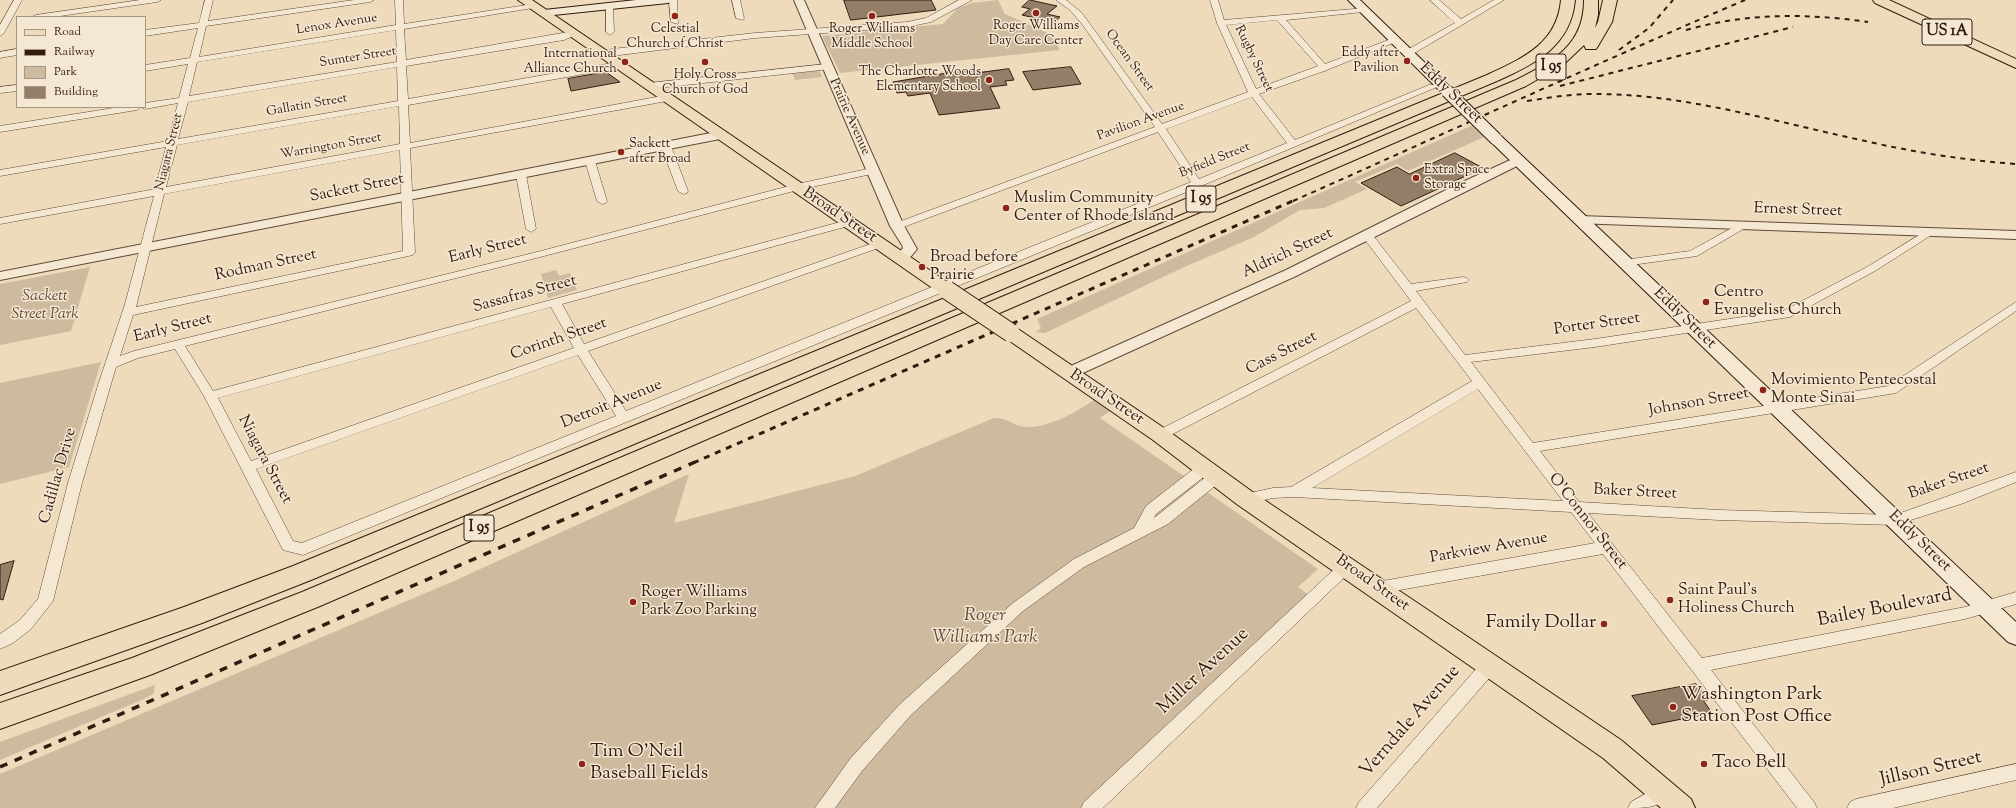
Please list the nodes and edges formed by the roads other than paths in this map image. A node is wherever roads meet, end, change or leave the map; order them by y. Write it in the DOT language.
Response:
graph roads {
  1 [pos="18,0"];
  2 [pos="157,0"];
  3 [pos="209,0"];
  4 [pos="370,0"];
  5 [pos="399,0"];
  6 [pos="668,0"];
  7 [pos="673,0"];
  8 [pos="736,0"];
  9 [pos="799,0"];
  10 [pos="968,0"];
  11 [pos="1060,0"];
  12 [pos="1214,0"];
  13 [pos="1354,0"];
  14 [pos="1434,0"];
  15 [pos="1500,0"];
  16 [pos="1557,0"];
  17 [pos="1568,0"];
  18 [pos="1591,0"];
  19 [pos="1610,0"];
  20 [pos="1879,0"];
  21 [pos="609,6"];
  22 [pos="534,7"];
  23 [pos="1363,10"];
  24 [pos="43,16"];
  25 [pos="1279,17"];
  26 [pos="740,18"];
  27 [pos="16,20"];
  28 [pos="3,22"];
  29 [pos="675,22"];
  30 [pos="1221,23"];
  31 [pos="1460,23"];
  32 [pos="202,25"];
  33 [pos="400,28"];
  34 [pos="610,32"];
  35 [pos="813,32"];
  36 [pos="0,33"];
  37 [pos="146,33"];
  38 [pos="574,34"];
  39 [pos="1394,41"];
  40 [pos="16,52"];
  41 [pos="604,54"];
  42 [pos="1408,54"];
  43 [pos="0,55"];
  44 [pos="193,60"];
  45 [pos="402,64"];
  46 [pos="2016,64"];
  47 [pos="618,65"];
  48 [pos="827,67"];
  49 [pos="146,68"];
  50 [pos="1324,68"];
  51 [pos="648,86"];
  52 [pos="1432,87"];
  53 [pos="16,88"];
  54 [pos="0,90"];
  55 [pos="1253,94"];
  56 [pos="1470,96"];
  57 [pos="667,98"];
  58 [pos="183,99"];
  59 [pos="403,103"];
  60 [pos="146,106"];
  61 [pos="130,108"];
  62 [pos="1162,128"];
  63 [pos="0,129"];
  64 [pos="721,135"];
  65 [pos="172,143"];
  66 [pos="1293,144"];
  67 [pos="666,146"];
  68 [pos="405,147"];
  69 [pos="1519,160"];
  70 [pos="590,161"];
  71 [pos="872,170"];
  72 [pos="0,173"];
  73 [pos="521,174"];
  74 [pos="1197,184"];
  75 [pos="797,187"];
  76 [pos="683,191"];
  77 [pos="160,192"];
  78 [pos="407,197"];
  79 [pos="602,201"];
  80 [pos="1580,220"];
  81 [pos="0,221"];
  82 [pos="848,223"];
  83 [pos="1740,226"];
  84 [pos="531,229"];
  85 [pos="899,229"];
  86 [pos="1929,232"];
  87 [pos="1367,235"];
  88 [pos="2016,235"];
  89 [pos="145,248"];
  90 [pos="891,251"];
  91 [pos="1624,263"];
  92 [pos="0,276"];
  93 [pos="1464,280"];
  94 [pos="1409,288"];
  95 [pos="944,289"];
  96 [pos="1418,302"];
  97 [pos="555,303"];
  98 [pos="2016,306"];
  99 [pos="130,308"];
  100 [pos="1694,329"];
  101 [pos="178,344"];
  102 [pos="581,350"];
  103 [pos="1462,359"];
  104 [pos="112,364"];
  105 [pos="1069,373"];
  106 [pos="1479,382"];
  107 [pos="210,396"];
  108 [pos="1776,407"];
  109 [pos="624,418"];
  110 [pos="1160,435"];
  111 [pos="1530,448"];
  112 [pos="248,467"];
  113 [pos="1211,473"];
  114 [pos="2016,477"];
  115 [pos="1294,492"];
  116 [pos="1246,499"];
  117 [pos="1576,508"];
  118 [pos="1895,520"];
  119 [pos="1607,547"];
  120 [pos="294,548"];
  121 [pos="1347,566"];
  122 [pos="1377,588"];
  123 [pos="2016,598"];
  124 [pos="1984,606"];
  125 [pos="2016,636"];
  126 [pos="0,642"];
  127 [pos="1490,665"];
  128 [pos="1698,666"];
  129 [pos="0,683"];
  130 [pos="0,716"];
  131 [pos="2016,772"];
  132 [pos="1672,800"];
  133 [pos="824,808"];
  134 [pos="1090,808"];
  135 [pos="1365,808"];
  136 [pos="1637,808"];
  137 [pos="1808,808"];
  138 [pos="1856,808"];
  1 -- 28 [label="street"];
  2 -- 24 [label="street"];
  3 -- 32 [label="street, Niagara Street"];
  4 -- 32 [label="street"];
  5 -- 33 [label="street"];
  6 -- 21 [label="main road"];
  7 -- 29 [label="street"];
  8 -- 26 [label="street"];
  9 -- 35 [label="street, Prairie Avenue"];
  10 -- 35 [label="street"];
  11 -- 62 [label="street, Ocean Street"];
  12 -- 30 [label="street, Rugby Street"];
  13 -- 23 [label="main road, Eddy Street"];
  14 -- 31 [label="street"];
  15 -- 31 [label="street"];
  16 -- 56 [label="highway"];
  17 -- 56 [label="highway, I 95"];
  18 -- 56 [label="highway, I 95"];
  19 -- 56 [label="highway"];
  20 -- 46 [label="main road, US 1A"];
  21 -- 22 [label="main road"];
  21 -- 34 [label="street"];
  22 -- 33 [label="street, Lenox Avenue"];
  22 -- 38 [label="main road, Broad Street"];
  23 -- 25 [label="street"];
  23 -- 39 [label="main road, Eddy Street"];
  25 -- 30 [label="street"];
  25 -- 50 [label="street"];
  27 -- 28 [label="street"];
  28 -- 36 [label="street"];
  30 -- 55 [label="street, Rugby Street"];
  31 -- 42 [label="street"];
  32 -- 37 [label="street"];
  32 -- 44 [label="street, Niagara Street"];
  33 -- 44 [label="street, Lenox Avenue"];
  33 -- 45 [label="street"];
  35 -- 41 [label="street"];
  35 -- 48 [label="street, Prairie Avenue"];
  38 -- 41 [label="main road, Broad Street"];
  38 -- 45 [label="street, Sumter Street"];
  39 -- 42 [label="main road, Eddy Street"];
  39 -- 50 [label="street, Pavilion Avenue"];
  40 -- 43 [label="street"];
  41 -- 47 [label="main road, Broad Street"];
  42 -- 69 [label="main road, Eddy Street, bridge"];
  44 -- 49 [label="street, Lenox Avenue"];
  44 -- 58 [label="street, Niagara Street"];
  45 -- 58 [label="street, Sumter Street"];
  45 -- 59 [label="street"];
  47 -- 51 [label="main road, Broad Street"];
  47 -- 59 [label="street, Gallatin Street"];
  48 -- 51 [label="street"];
  48 -- 71 [label="street, Prairie Avenue"];
  50 -- 55 [label="street, Pavilion Avenue"];
  51 -- 57 [label="main road, Broad Street"];
  52 -- 66 [label="street, Byfield Street"];
  53 -- 54 [label="street"];
  55 -- 62 [label="street, Pavilion Avenue"];
  55 -- 66 [label="street, Rugby Street"];
  56 -- 129 [label="highway, I 95"];
  56 -- 130 [label="highway, I 95"];
  57 -- 64 [label="main road, Broad Street"];
  57 -- 68 [label="street, Warrington Street"];
  58 -- 60 [label="street, Sumter Street"];
  58 -- 65 [label="street, Niagara Street"];
  59 -- 65 [label="street, Gallatin Street"];
  59 -- 68 [label="street"];
  61 -- 63 [label="street"];
  62 -- 74 [label="street, Ocean Street"];
  62 -- 85 [label="street, Pavilion Avenue"];
  64 -- 67 [label="street, Sackett Street"];
  64 -- 75 [label="main road, Broad Street"];
  65 -- 72 [label="street, Gallatin Street"];
  65 -- 77 [label="street, Niagara Street"];
  66 -- 74 [label="street, Byfield Street"];
  67 -- 70 [label="street, Sackett Street"];
  67 -- 76 [label="street"];
  68 -- 77 [label="street, Warrington Street"];
  68 -- 78 [label="street"];
  69 -- 80 [label="main road, Eddy Street"];
  69 -- 87 [label="street, Aldrich Street"];
  70 -- 73 [label="street, Sackett Street"];
  70 -- 79 [label="street"];
  71 -- 75 [label="street, Early Street"];
  71 -- 85 [label="street, Prairie Avenue"];
  73 -- 78 [label="street, Sackett Street"];
  73 -- 84 [label="street"];
  74 -- 95 [label="street, Byfield Street"];
  75 -- 82 [label="main road, Broad Street"];
  75 -- 101 [label="street, Early Street"];
  77 -- 81 [label="street, Warrington Street"];
  77 -- 89 [label="street, Niagara Street"];
  78 -- 89 [label="street, Sackett Street"];
  78 -- 99 [label="street, Rodman Street"];
  80 -- 83 [label="street, Ernest Street"];
  80 -- 91 [label="main road, Eddy Street"];
  82 -- 90 [label="main road, Broad Street"];
  82 -- 97 [label="street, Sassafras Street"];
  83 -- 86 [label="street, Ernest Street"];
  83 -- 91 [label="street"];
  85 -- 90 [label="street, Prairie Avenue"];
  86 -- 88 [label="street, Ernest Street"];
  86 -- 100 [label="street, Porter Street"];
  87 -- 94 [label="street, O'Connor Street"];
  87 -- 105 [label="street, Aldrich Street"];
  89 -- 92 [label="street, Sackett Street"];
  89 -- 99 [label="street, Niagara Street"];
  90 -- 95 [label="main road, Broad Street"];
  90 -- 102 [label="street, Corinth Street"];
  91 -- 100 [label="main road, Eddy Street"];
  93 -- 94 [label="street"];
  94 -- 96 [label="street, O'Connor Street"];
  95 -- 105 [label="main road, Broad Street, bridge"];
  95 -- 109 [label="street, Detroit Avenue"];
  96 -- 103 [label="street, O'Connor Street"];
  96 -- 110 [label="street, Cass Street"];
  97 -- 102 [label="street"];
  97 -- 107 [label="street, Sassafras Street"];
  98 -- 108 [label="street, Johnson Street"];
  99 -- 104 [label="street, Cadillac Drive"];
  100 -- 103 [label="street, Porter Street"];
  100 -- 108 [label="main road, Eddy Street"];
  101 -- 104 [label="street, Early Street"];
  101 -- 107 [label="street, Niagara Street"];
  102 -- 109 [label="street"];
  102 -- 112 [label="street, Corinth Street"];
  103 -- 106 [label="street, O'Connor Street"];
  104 -- 126 [label="street, Cadillac Drive"];
  105 -- 110 [label="main road, Broad Street"];
  106 -- 111 [label="street, O'Connor Street"];
  106 -- 115 [label="street"];
  107 -- 112 [label="street, Niagara Street"];
  108 -- 111 [label="street, Johnson Street"];
  108 -- 118 [label="main road, Eddy Street"];
  109 -- 120 [label="street, Detroit Avenue"];
  110 -- 113 [label="main road, Broad Street"];
  111 -- 117 [label="street, O'Connor Street"];
  112 -- 120 [label="street, Niagara Street"];
  113 -- 116 [label="main road, Broad Street"];
  113 -- 133 [label="street"];
  114 -- 118 [label="street, Baker Street"];
  115 -- 116 [label="street, Baker Street"];
  115 -- 117 [label="street, Baker Street"];
  116 -- 121 [label="main road, Broad Street"];
  117 -- 118 [label="street, Baker Street"];
  117 -- 119 [label="street, O'Connor Street"];
  118 -- 124 [label="main road, Eddy Street"];
  119 -- 122 [label="street, Parkview Avenue"];
  119 -- 128 [label="street, O'Connor Street"];
  121 -- 122 [label="main road, Broad Street"];
  121 -- 134 [label="street, Miller Avenue"];
  122 -- 127 [label="main road, Broad Street"];
  123 -- 124 [label="street, Bailey Boulevard"];
  124 -- 125 [label="main road, Eddy Street"];
  124 -- 128 [label="street, Bailey Boulevard"];
  127 -- 132 [label="main road, Broad Street"];
  127 -- 135 [label="street, Verndale Avenue"];
  128 -- 137 [label="street, O'Connor Street"];
  131 -- 138 [label="street, Jillson Street"];
  132 -- 136 [label="street"];
}
